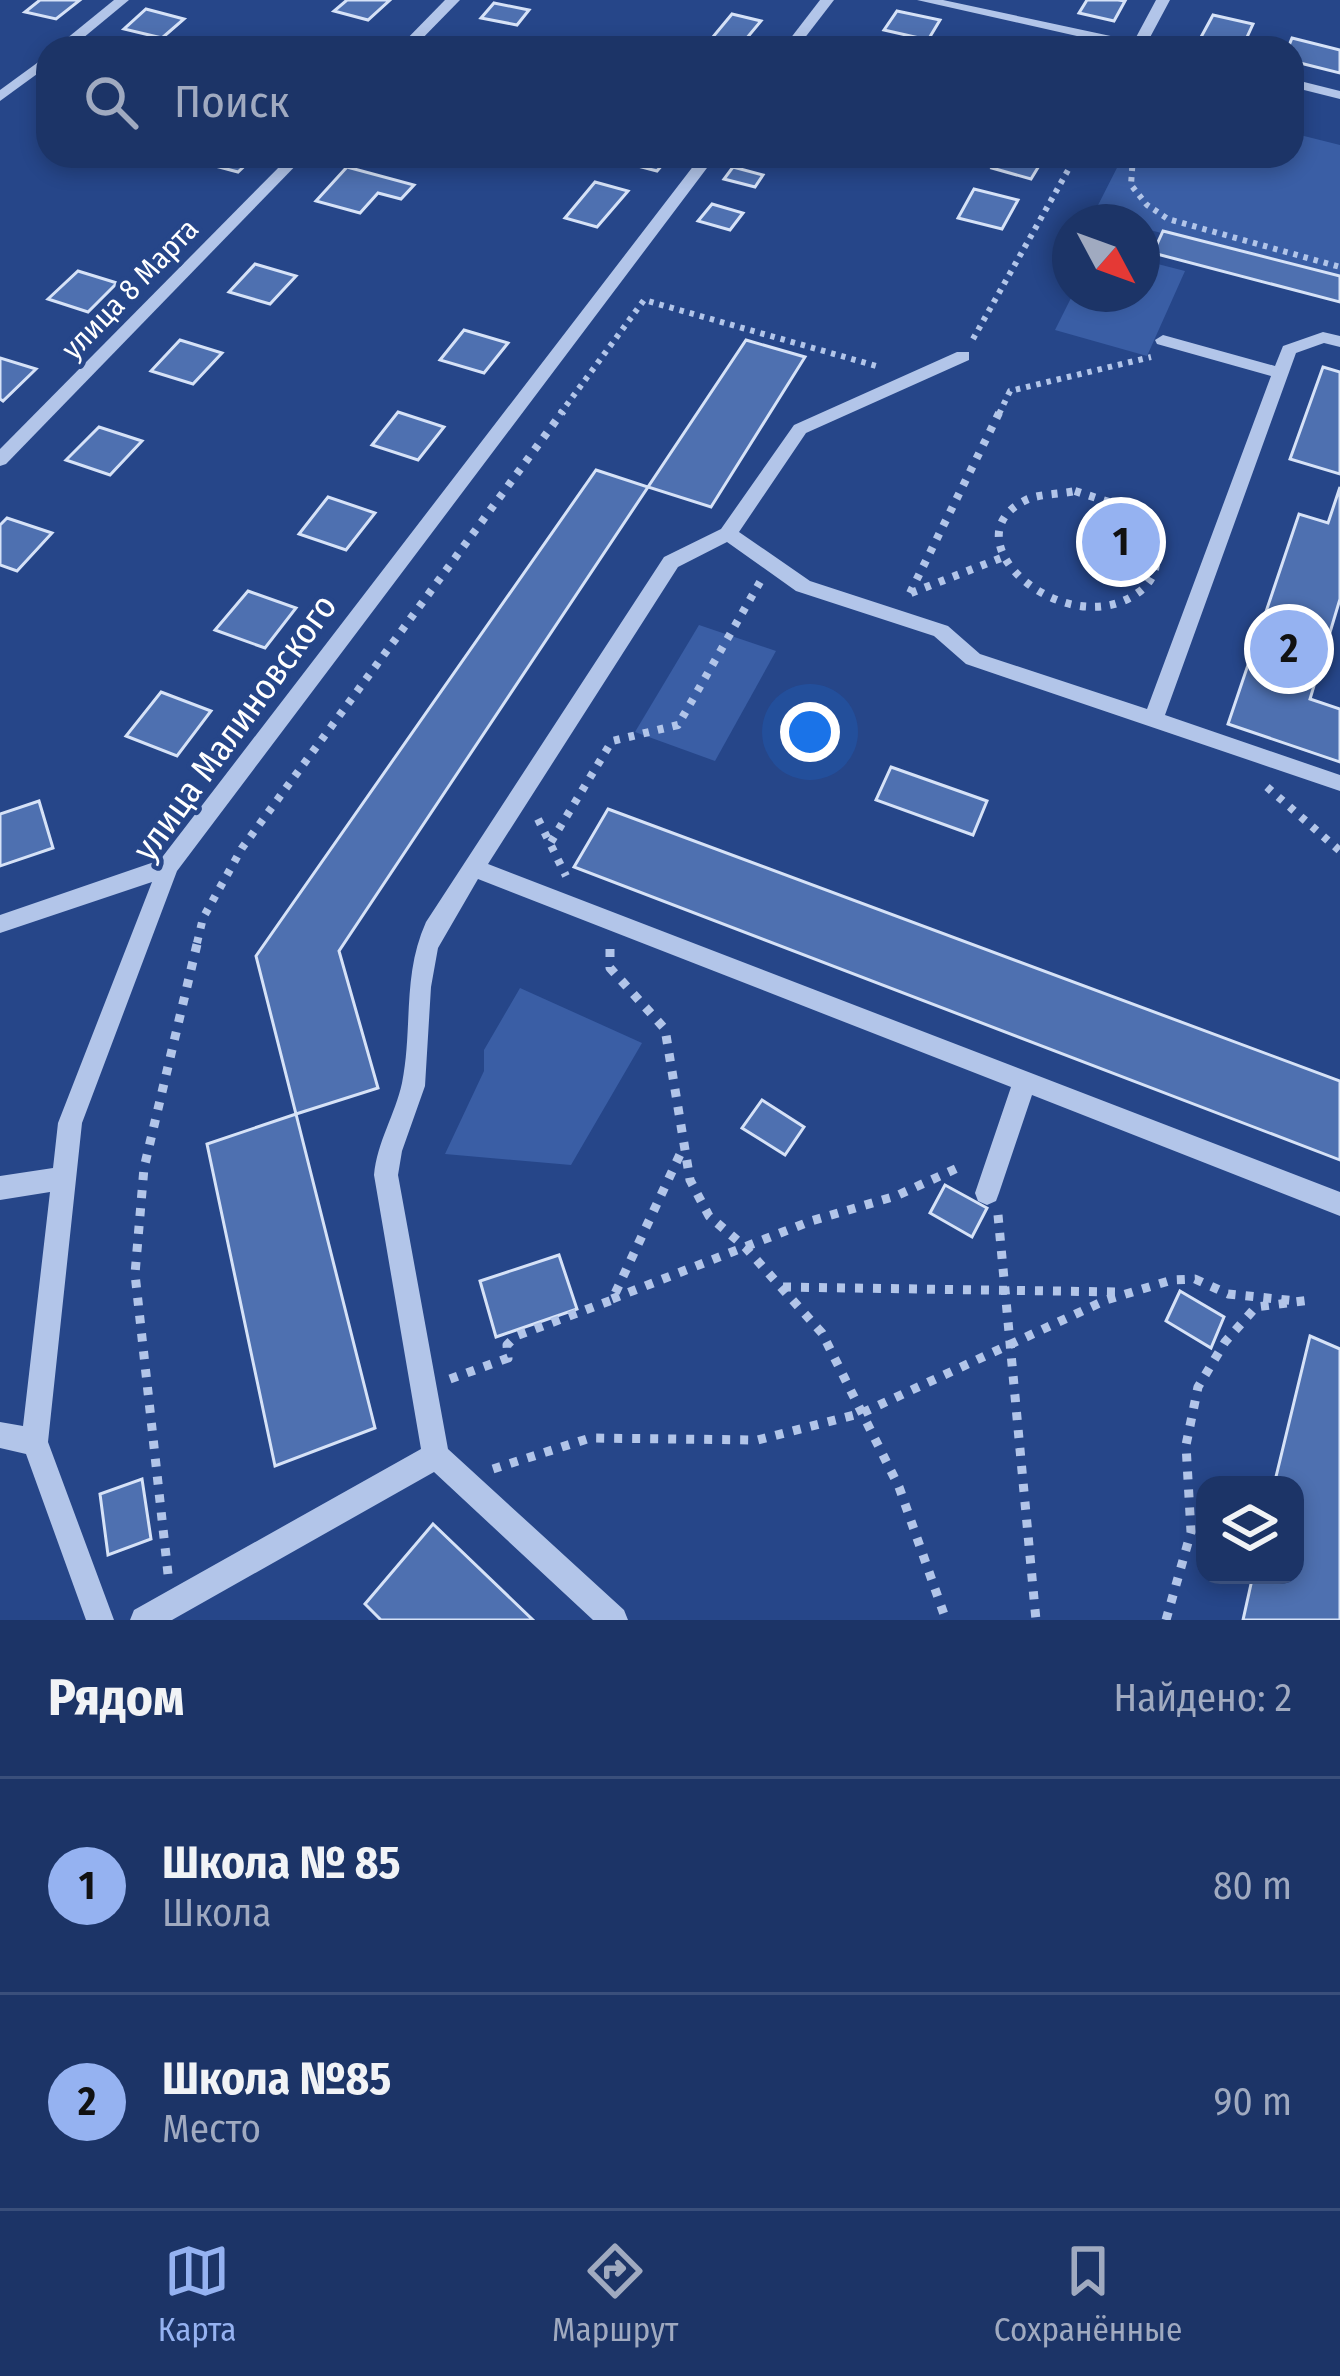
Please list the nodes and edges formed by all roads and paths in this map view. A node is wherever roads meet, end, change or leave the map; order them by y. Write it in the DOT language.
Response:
graph roads {
  1 [pos="122,0"];
  2 [pos="453,0"];
  3 [pos="826,0"];
  4 [pos="924,0"];
  5 [pos="1163,0"];
  6 [pos="77,36"];
  7 [pos="417,36"];
  8 [pos="799,36"];
  9 [pos="1093,36"];
  10 [pos="1149,36"];
  11 [pos="36,69"];
  12 [pos="1304,86"];
  13 [pos="1340,94"];
  14 [pos="0,98"];
  15 [pos="286,168"];
  16 [pos="700,168"];
  17 [pos="1069,168"];
  18 [pos="1132,168"];
  19 [pos="1340,266"];
  20 [pos="1163,340"];
  21 [pos="1340,342"];
  22 [pos="963,356"];
  23 [pos="1281,373"];
  24 [pos="916,377"];
  25 [pos="0,460"];
  26 [pos="728,534"];
  27 [pos="1001,558"];
  28 [pos="763,577"];
  29 [pos="910,593"];
  30 [pos="870,608"];
  31 [pos="1153,719"];
  32 [pos="1224,743"];
  33 [pos="1340,783"];
  34 [pos="525,790"];
  35 [pos="550,843"];
  36 [pos="1340,851"];
  37 [pos="168,867"];
  38 [pos="475,868"];
  39 [pos="582,909"];
  40 [pos="0,924"];
  41 [pos="610,945"];
  42 [pos="1025,1082"];
  43 [pos="1006,1138"];
  44 [pos="684,1147"];
  45 [pos="64,1178"];
  46 [pos="990,1185"];
  47 [pos="0,1188"];
  48 [pos="1340,1204"];
  49 [pos="745,1247"];
  50 [pos="781,1287"];
  51 [pos="1004,1288"];
  52 [pos="1131,1292"];
  53 [pos="1239,1295"];
  54 [pos="612,1299"];
  55 [pos="1311,1300"];
  56 [pos="1297,1301"];
  57 [pos="1252,1312"];
  58 [pos="1011,1345"];
  59 [pos="423,1389"];
  60 [pos="862,1413"];
  61 [pos="0,1435"];
  62 [pos="35,1442"];
  63 [pos="436,1456"];
  64 [pos="464,1481"];
  65 [pos="179,1599"];
  66 [pos="100,1620"];
  67 [pos="144,1620"];
  68 [pos="614,1620"];
  69 [pos="946,1620"];
  70 [pos="1036,1620"];
  71 [pos="1166,1620"];
  1 -- 6 [label="street"];
  2 -- 7 [label="street"];
  3 -- 8 [label="street"];
  4 -- 9 [label="street"];
  5 -- 10 [label="street"];
  11 -- 14 [label="street"];
  12 -- 13 [label="street"];
  15 -- 25 [label="street, улица 8 Марта"];
  16 -- 37 [label="street, улица Малиновского"];
  17 -- 22 [label="path"];
  18 -- 19 [label="path"];
  20 -- 23 [label="street"];
  20 -- 29 [label="path"];
  21 -- 23 [label="street"];
  22 -- 24 [label="street"];
  23 -- 31 [label="street"];
  24 -- 26 [label="street"];
  24 -- 65 [label="path"];
  26 -- 30 [label="street"];
  26 -- 34 [label="street"];
  27 -- 27 [label="path"];
  27 -- 29 [label="path"];
  28 -- 35 [label="path"];
  29 -- 30 [label="path"];
  30 -- 31 [label="street"];
  31 -- 32 [label="street"];
  32 -- 33 [label="street"];
  32 -- 36 [label="path"];
  34 -- 35 [label="path"];
  34 -- 38 [label="street"];
  35 -- 39 [label="path"];
  37 -- 40 [label="street"];
  37 -- 45 [label="street, улица Малиновского"];
  38 -- 39 [label="street"];
  38 -- 59 [label="street"];
  39 -- 42 [label="street"];
  41 -- 44 [label="path"];
  42 -- 43 [label="street"];
  42 -- 48 [label="street"];
  43 -- 46 [label="street"];
  43 -- 49 [label="path"];
  44 -- 49 [label="path"];
  44 -- 54 [label="path"];
  45 -- 47 [label="street"];
  45 -- 62 [label="street, улица Малиновского"];
  46 -- 51 [label="path"];
  49 -- 50 [label="path"];
  49 -- 54 [label="path"];
  50 -- 51 [label="path"];
  50 -- 60 [label="path"];
  51 -- 52 [label="path"];
  51 -- 58 [label="path"];
  52 -- 53 [label="path"];
  52 -- 58 [label="path"];
  53 -- 56 [label="path"];
  53 -- 57 [label="path"];
  54 -- 59 [label="path"];
  55 -- 56 [label="path"];
  56 -- 57 [label="path"];
  57 -- 71 [label="path"];
  58 -- 60 [label="path"];
  58 -- 70 [label="path"];
  59 -- 63 [label="street"];
  60 -- 64 [label="path"];
  60 -- 69 [label="path"];
  61 -- 62 [label="street"];
  62 -- 66 [label="street, улица Малиновского"];
  63 -- 64 [label="street"];
  63 -- 65 [label="street"];
  64 -- 68 [label="street"];
  65 -- 67 [label="street"];
}
